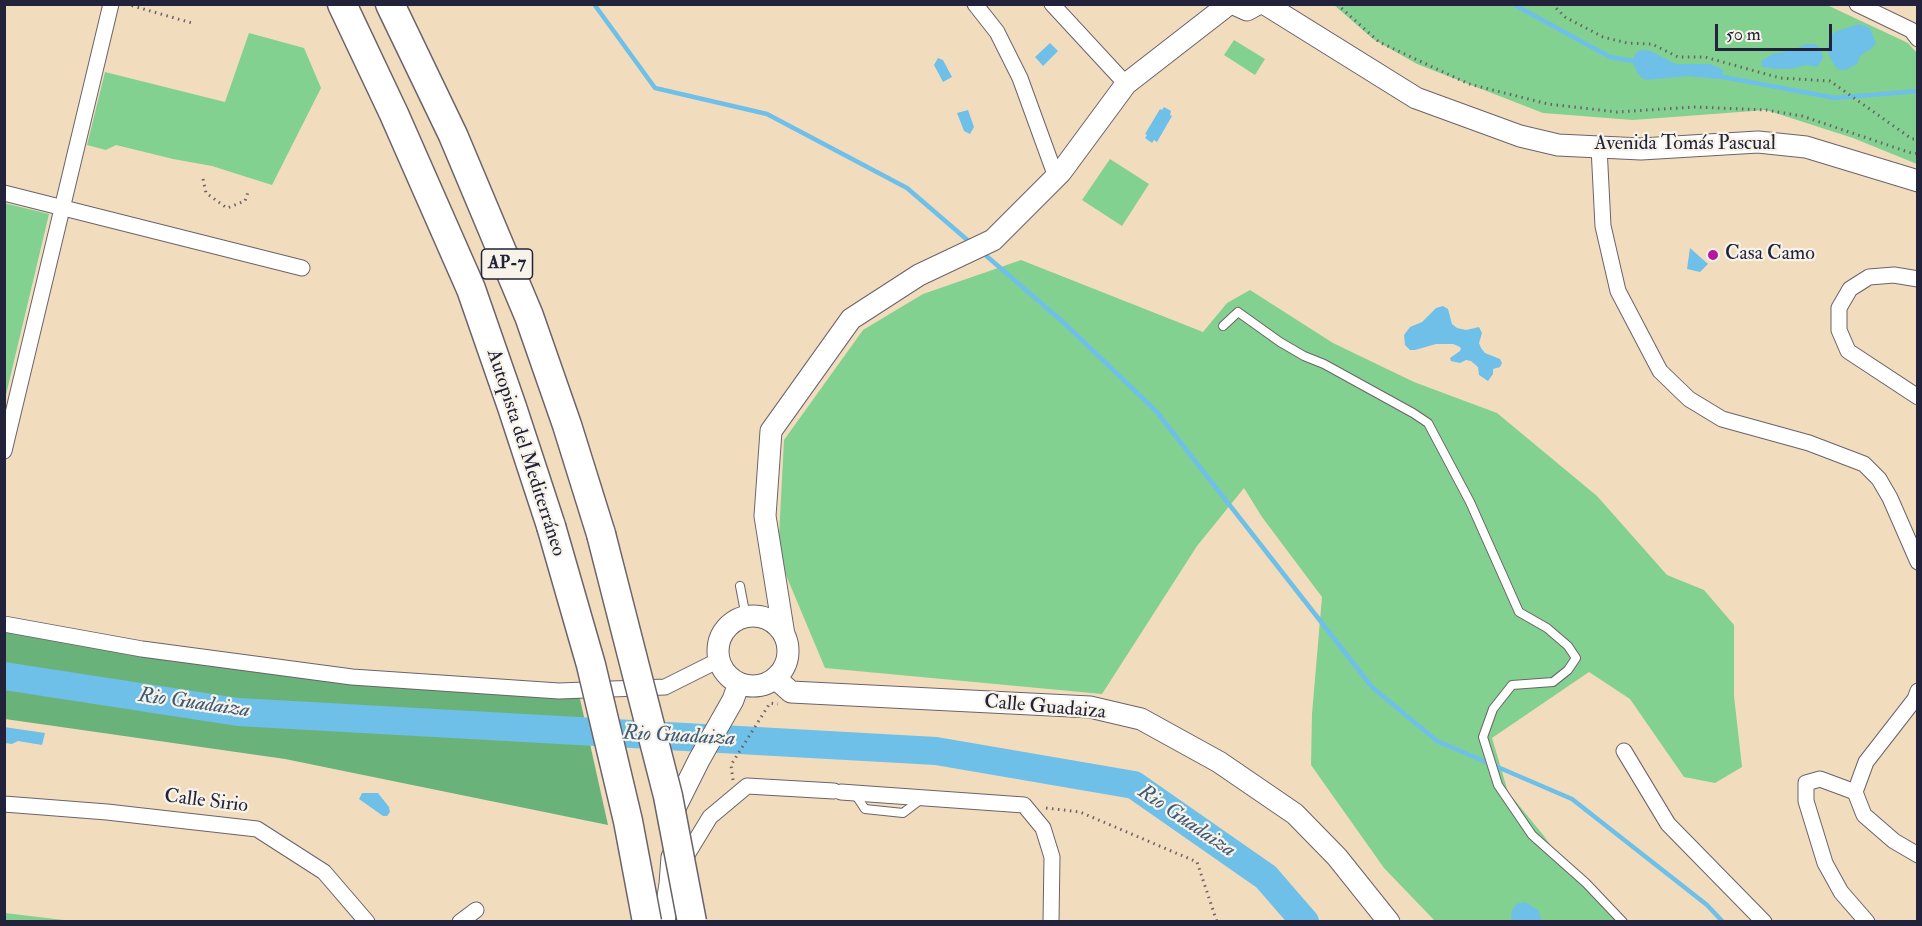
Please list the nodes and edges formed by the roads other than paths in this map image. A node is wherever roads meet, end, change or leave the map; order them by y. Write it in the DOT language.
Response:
graph roads {
  1 [pos="111,4"];
  2 [pos="342,4"];
  3 [pos="390,4"];
  4 [pos="975,4"];
  5 [pos="1052,4"];
  6 [pos="1229,4"];
  7 [pos="1234,4"];
  8 [pos="1258,4"];
  9 [pos="1265,4"];
  10 [pos="1857,4"];
  11 [pos="1917,39"];
  12 [pos="1126,84"];
  13 [pos="1599,147"];
  14 [pos="1056,177"];
  15 [pos="1917,181"];
  16 [pos="4,193"];
  17 [pos="62,207"];
  18 [pos="302,268"];
  19 [pos="1917,279"];
  20 [pos="1223,326"];
  21 [pos="1917,397"];
  22 [pos="4,450"];
  23 [pos="1917,562"];
  24 [pos="740,586"];
  25 [pos="746,617"];
  26 [pos="4,624"];
  27 [pos="784,635"];
  28 [pos="719,660"];
  29 [pos="775,678"];
  30 [pos="1917,691"];
  31 [pos="736,692"];
  32 [pos="1624,751"];
  33 [pos="1855,792"];
  34 [pos="4,804"];
  35 [pos="1917,855"];
  36 [pos="670,884"];
  37 [pos="476,910"];
  38 [pos="367,921"];
  39 [pos="460,921"];
  40 [pos="647,921"];
  41 [pos="664,921"];
  42 [pos="692,921"];
  43 [pos="1051,921"];
  44 [pos="1389,921"];
  45 [pos="1623,921"];
  46 [pos="1764,921"];
  47 [pos="1867,921"];
  1 -- 17 [label="street"];
  2 -- 40 [label="highway, Autopista del Mediterráneo / AP-7, bridge"];
  3 -- 42 [label="highway, AP-7, bridge"];
  4 -- 14 [label="street"];
  5 -- 12 [label="street"];
  6 -- 12 [label="street"];
  7 -- 8 [label="street"];
  9 -- 13 [label="street, Avenida Tomás Pascual"];
  10 -- 11 [label="street"];
  12 -- 14 [label="street"];
  13 -- 15 [label="street, Avenida Tomás Pascual"];
  13 -- 23 [label="street"];
  14 -- 27 [label="street"];
  16 -- 17 [label="street"];
  17 -- 18 [label="street"];
  17 -- 22 [label="street"];
  19 -- 21 [label="street"];
  20 -- 45 [label="lane"];
  24 -- 25 [label="lane"];
  25 -- 27 [label="street"];
  25 -- 28 [label="street"];
  26 -- 28 [label="street"];
  27 -- 29 [label="street"];
  28 -- 31 [label="street"];
  29 -- 31 [label="street"];
  29 -- 44 [label="street, Calle Guadaiza"];
  30 -- 33 [label="street"];
  31 -- 36 [label="street"];
  32 -- 46 [label="street"];
  33 -- 35 [label="street"];
  33 -- 47 [label="street"];
  34 -- 38 [label="street, Calle Sirio"];
  36 -- 41 [label="street"];
  36 -- 43 [label="street"];
  37 -- 39 [label="street"];
}
